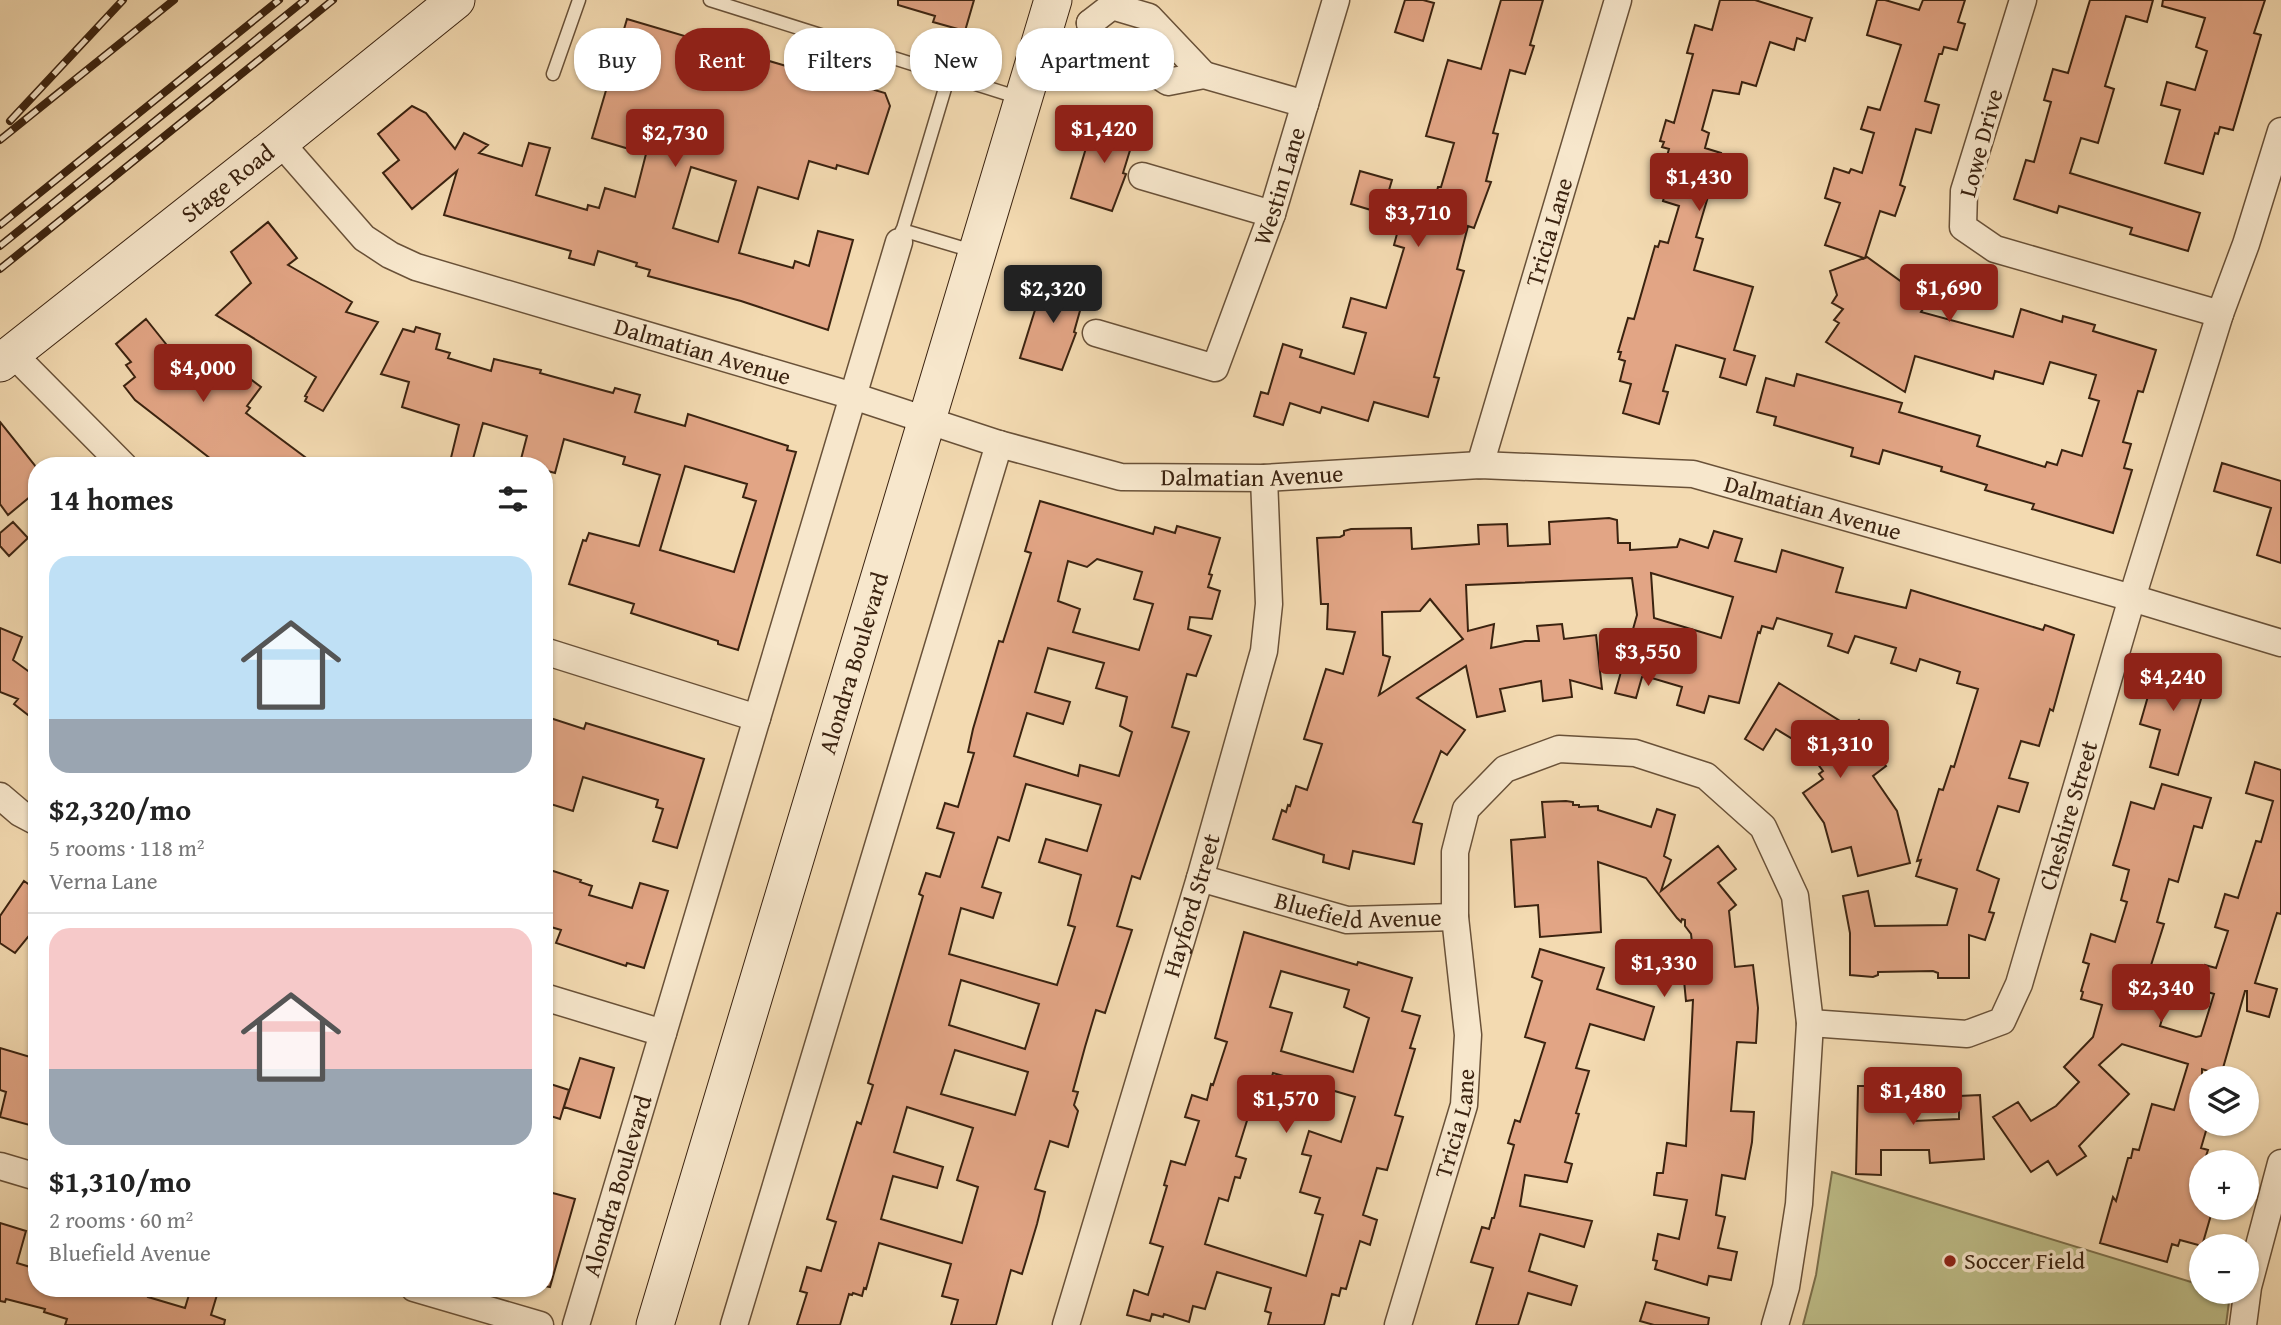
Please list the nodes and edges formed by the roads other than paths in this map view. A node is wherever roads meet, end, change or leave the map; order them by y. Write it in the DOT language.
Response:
graph roads {
  1 [pos="456,0"];
  2 [pos="579,0"];
  3 [pos="710,0"];
  4 [pos="1336,0"];
  5 [pos="1618,0"];
  6 [pos="2023,0"];
  7 [pos="1051,5"];
  8 [pos="1090,23"];
  9 [pos="1091,28"];
  10 [pos="1160,28"];
  11 [pos="1174,43"];
  12 [pos="910,63"];
  13 [pos="553,74"];
  14 [pos="1204,75"];
  15 [pos="1174,81"];
  16 [pos="944,91"];
  17 [pos="998,91"];
  18 [pos="1023,99"];
  19 [pos="1305,104"];
  20 [pos="2281,131"];
  21 [pos="281,142"];
  22 [pos="1142,176"];
  23 [pos="1272,214"];
  24 [pos="901,236"];
  25 [pos="977,252"];
  26 [pos="2220,314"];
  27 [pos="1096,333"];
  28 [pos="6,358"];
  29 [pos="853,396"];
  30 [pos="926,422"];
  31 [pos="999,444"];
  32 [pos="114,457"];
  33 [pos="1480,465"];
  34 [pos="1264,478"];
  35 [pos="2132,598"];
  36 [pos="2281,643"];
  37 [pos="553,654"];
  38 [pos="757,718"];
  39 [pos="0,796"];
  40 [pos="28,817"];
  41 [pos="1200,878"];
  42 [pos="1455,917"];
  43 [pos="553,1000"];
  44 [pos="1810,1023"];
  45 [pos="663,1033"];
  46 [pos="2281,1163"];
  47 [pos="0,1166"];
  48 [pos="28,1174"];
  49 [pos="445,1297"];
  50 [pos="540,1325"];
  51 [pos="576,1325"];
  52 [pos="655,1325"];
  53 [pos="734,1325"];
  54 [pos="1066,1325"];
  55 [pos="1398,1325"];
  56 [pos="1775,1325"];
  57 [pos="2243,1325"];
  1 -- 21 [label="main road, Stage Road"];
  2 -- 13 [label="lane"];
  3 -- 12 [label="lane"];
  4 -- 19 [label="street, Westin Lane"];
  5 -- 33 [label="street, Tricia Lane"];
  6 -- 26 [label="street, Lowe Drive"];
  7 -- 8 [label="street"];
  7 -- 18 [label="main road, Alondra Boulevard"];
  8 -- 9 [label="street"];
  8 -- 10 [label="street"];
  11 -- 14 [label="street"];
  14 -- 15 [label="street"];
  14 -- 19 [label="street"];
  16 -- 24 [label="lane"];
  17 -- 18 [label="lane"];
  18 -- 25 [label="main road, Alondra Boulevard"];
  19 -- 23 [label="street, Westin Lane"];
  20 -- 26 [label="street, Cheshire Street"];
  21 -- 28 [label="main road, Stage Road"];
  21 -- 29 [label="street, Dalmatian Avenue"];
  22 -- 23 [label="street"];
  23 -- 27 [label="street, Westin Lane"];
  24 -- 25 [label="lane"];
  24 -- 29 [label="street, Alondra Boulevard"];
  25 -- 30 [label="main road, Alondra Boulevard"];
  26 -- 35 [label="street, Cheshire Street"];
  28 -- 32 [label="street"];
  29 -- 30 [label="street, Dalmatian Avenue"];
  29 -- 38 [label="street, Alondra Boulevard"];
  30 -- 31 [label="street, Dalmatian Avenue"];
  30 -- 52 [label="main road, Alondra Boulevard"];
  31 -- 34 [label="street, Dalmatian Avenue"];
  31 -- 53 [label="street"];
  33 -- 34 [label="street, Dalmatian Avenue"];
  33 -- 35 [label="street, Dalmatian Avenue"];
  34 -- 41 [label="street, Hayford Street"];
  35 -- 36 [label="street, Dalmatian Avenue"];
  35 -- 44 [label="street, Cheshire Street"];
  37 -- 38 [label="street"];
  38 -- 45 [label="street, Alondra Boulevard"];
  39 -- 40 [label="street"];
  41 -- 42 [label="street, Bluefield Avenue"];
  41 -- 54 [label="street, Hayford Street"];
  42 -- 44 [label="street, Bluefield Avenue"];
  42 -- 55 [label="street, Tricia Lane"];
  43 -- 45 [label="street"];
  44 -- 56 [label="street"];
  45 -- 51 [label="street, Alondra Boulevard"];
  46 -- 57 [label="street"];
  47 -- 48 [label="street"];
  49 -- 50 [label="street"];
}
